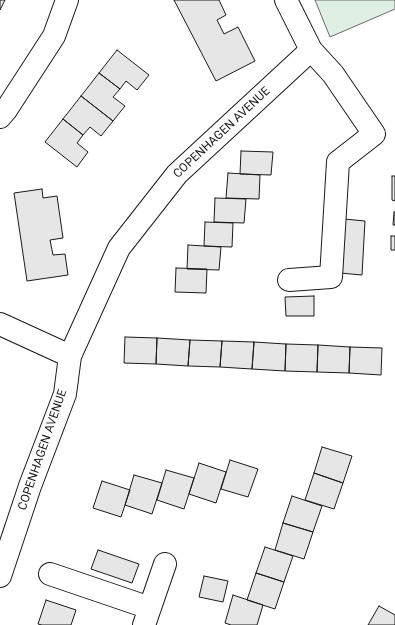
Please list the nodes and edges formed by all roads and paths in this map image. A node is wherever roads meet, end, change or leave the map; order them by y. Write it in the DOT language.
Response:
graph roads {
  1 [pos="67,0"];
  2 [pos="286,0"];
  3 [pos="311,50"];
  4 [pos="0,117"];
  5 [pos="289,280"];
  6 [pos="0,324"];
  7 [pos="70,356"];
  8 [pos="165,564"];
  9 [pos="50,574"];
  10 [pos="0,576"];
  11 [pos="147,616"];
  1 -- 4 [label="street"];
  2 -- 3 [label="street"];
  3 -- 5 [label="street"];
  3 -- 7 [label="street, COPENHAGEN AVENUE"];
  6 -- 7 [label="street"];
  7 -- 10 [label="street, COPENHAGEN AVENUE"];
  8 -- 11 [label="street"];
  9 -- 11 [label="street"];
}
